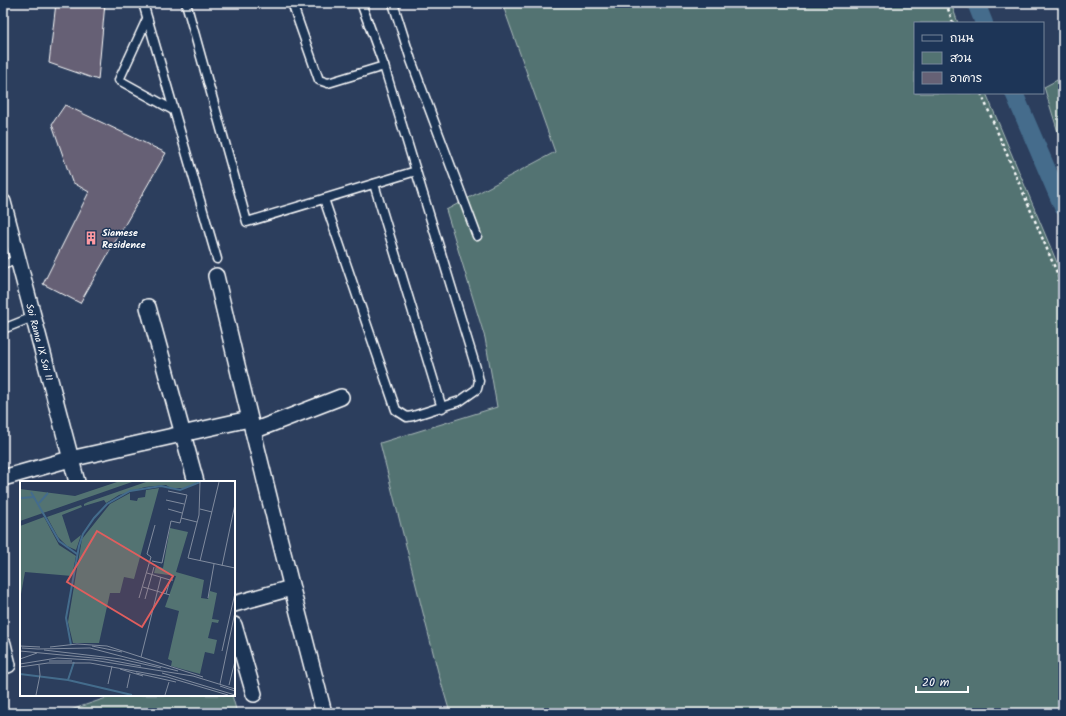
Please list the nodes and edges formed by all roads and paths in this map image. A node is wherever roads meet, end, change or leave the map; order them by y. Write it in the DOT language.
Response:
graph roads {
  1 [pos="143,3"];
  2 [pos="186,3"];
  3 [pos="292,3"];
  4 [pos="361,3"];
  5 [pos="393,3"];
  6 [pos="946,3"];
  7 [pos="147,19"];
  8 [pos="953,22"];
  9 [pos="384,66"];
  10 [pos="981,94"];
  11 [pos="174,110"];
  12 [pos="416,171"];
  13 [pos="374,184"];
  14 [pos="324,199"];
  15 [pos="3,202"];
  16 [pos="477,236"];
  17 [pos="18,259"];
  18 [pos="217,259"];
  19 [pos="3,265"];
  20 [pos="216,276"];
  21 [pos="1063,287"];
  22 [pos="148,307"];
  23 [pos="33,317"];
  24 [pos="3,329"];
  25 [pos="341,397"];
  26 [pos="442,408"];
  27 [pos="251,425"];
  28 [pos="183,434"];
  29 [pos="70,459"];
  30 [pos="3,478"];
  31 [pos="77,481"];
  32 [pos="196,481"];
  33 [pos="291,588"];
  34 [pos="235,604"];
  35 [pos="235,628"];
  36 [pos="3,644"];
  37 [pos="11,664"];
  38 [pos="254,694"];
  39 [pos="324,713"];
  1 -- 7 [label="lane"];
  2 -- 14 [label="lane"];
  3 -- 9 [label="lane"];
  4 -- 9 [label="lane"];
  5 -- 16 [label="lane"];
  6 -- 8 [label="path"];
  7 -- 11 [label="lane"];
  7 -- 11 [label="lane"];
  9 -- 12 [label="lane"];
  10 -- 21 [label="path"];
  11 -- 18 [label="lane"];
  12 -- 13 [label="lane"];
  12 -- 26 [label="lane"];
  13 -- 14 [label="lane"];
  13 -- 26 [label="lane"];
  14 -- 26 [label="lane"];
  15 -- 17 [label="street, Soi Rama IX Soi 11"];
  17 -- 19 [label="lane"];
  17 -- 23 [label="street, Soi Rama IX Soi 11"];
  20 -- 27 [label="street"];
  22 -- 28 [label="street"];
  23 -- 24 [label="lane"];
  23 -- 29 [label="street, Soi Rama IX Soi 11"];
  25 -- 27 [label="street"];
  27 -- 28 [label="street"];
  27 -- 33 [label="street"];
  28 -- 29 [label="street"];
  28 -- 32 [label="street"];
  29 -- 30 [label="street"];
  29 -- 31 [label="street, Soi Rama IX Soi 11"];
  33 -- 34 [label="street"];
  33 -- 39 [label="street"];
  35 -- 38 [label="street"];
  36 -- 37 [label="street"];
}
